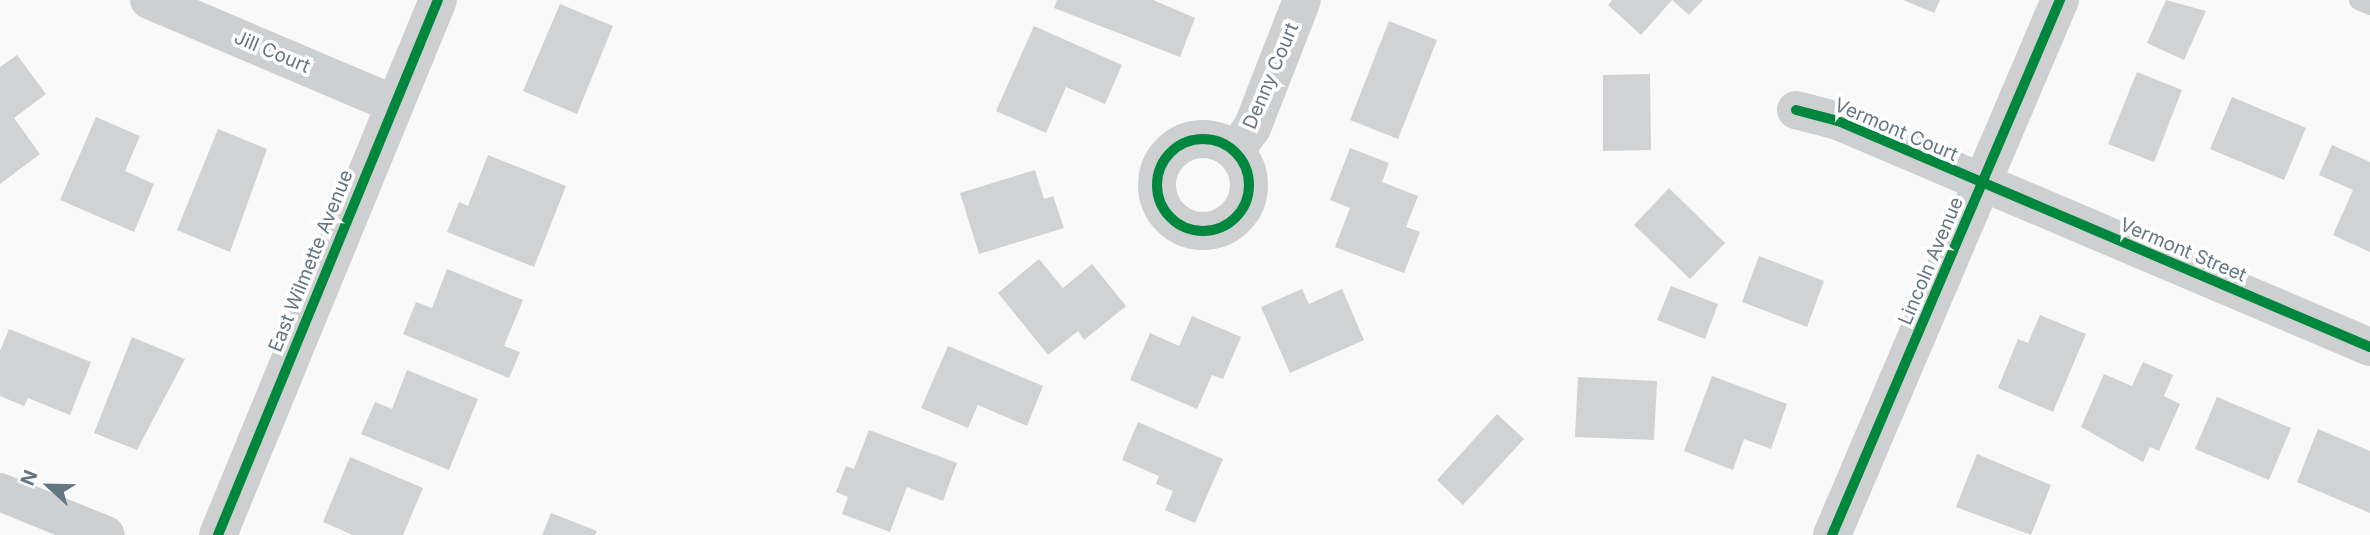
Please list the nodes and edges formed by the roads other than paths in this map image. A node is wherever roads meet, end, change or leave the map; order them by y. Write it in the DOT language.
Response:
graph roads {
  1 [pos="149,0"];
  2 [pos="438,0"];
  3 [pos="1303,0"];
  4 [pos="2060,0"];
  5 [pos="2358,0"];
  6 [pos="2370,5"];
  7 [pos="394,104"];
  8 [pos="1796,110"];
  9 [pos="1235,150"];
  10 [pos="1982,185"];
  11 [pos="2370,347"];
  12 [pos="0,492"];
  13 [pos="106,535"];
  14 [pos="218,535"];
  15 [pos="1832,535"];
  1 -- 7 [label="street, Jill Court"];
  2 -- 7 [label="street, East Wilmette Avenue"];
  3 -- 9 [label="street, Denny Court"];
  4 -- 10 [label="street, Lincoln Avenue"];
  5 -- 6 [label="lane"];
  7 -- 14 [label="street, East Wilmette Avenue"];
  8 -- 10 [label="street, Vermont Court"];
  10 -- 11 [label="street, Vermont Street"];
  10 -- 15 [label="street, Lincoln Avenue"];
  12 -- 13 [label="street"];
}
